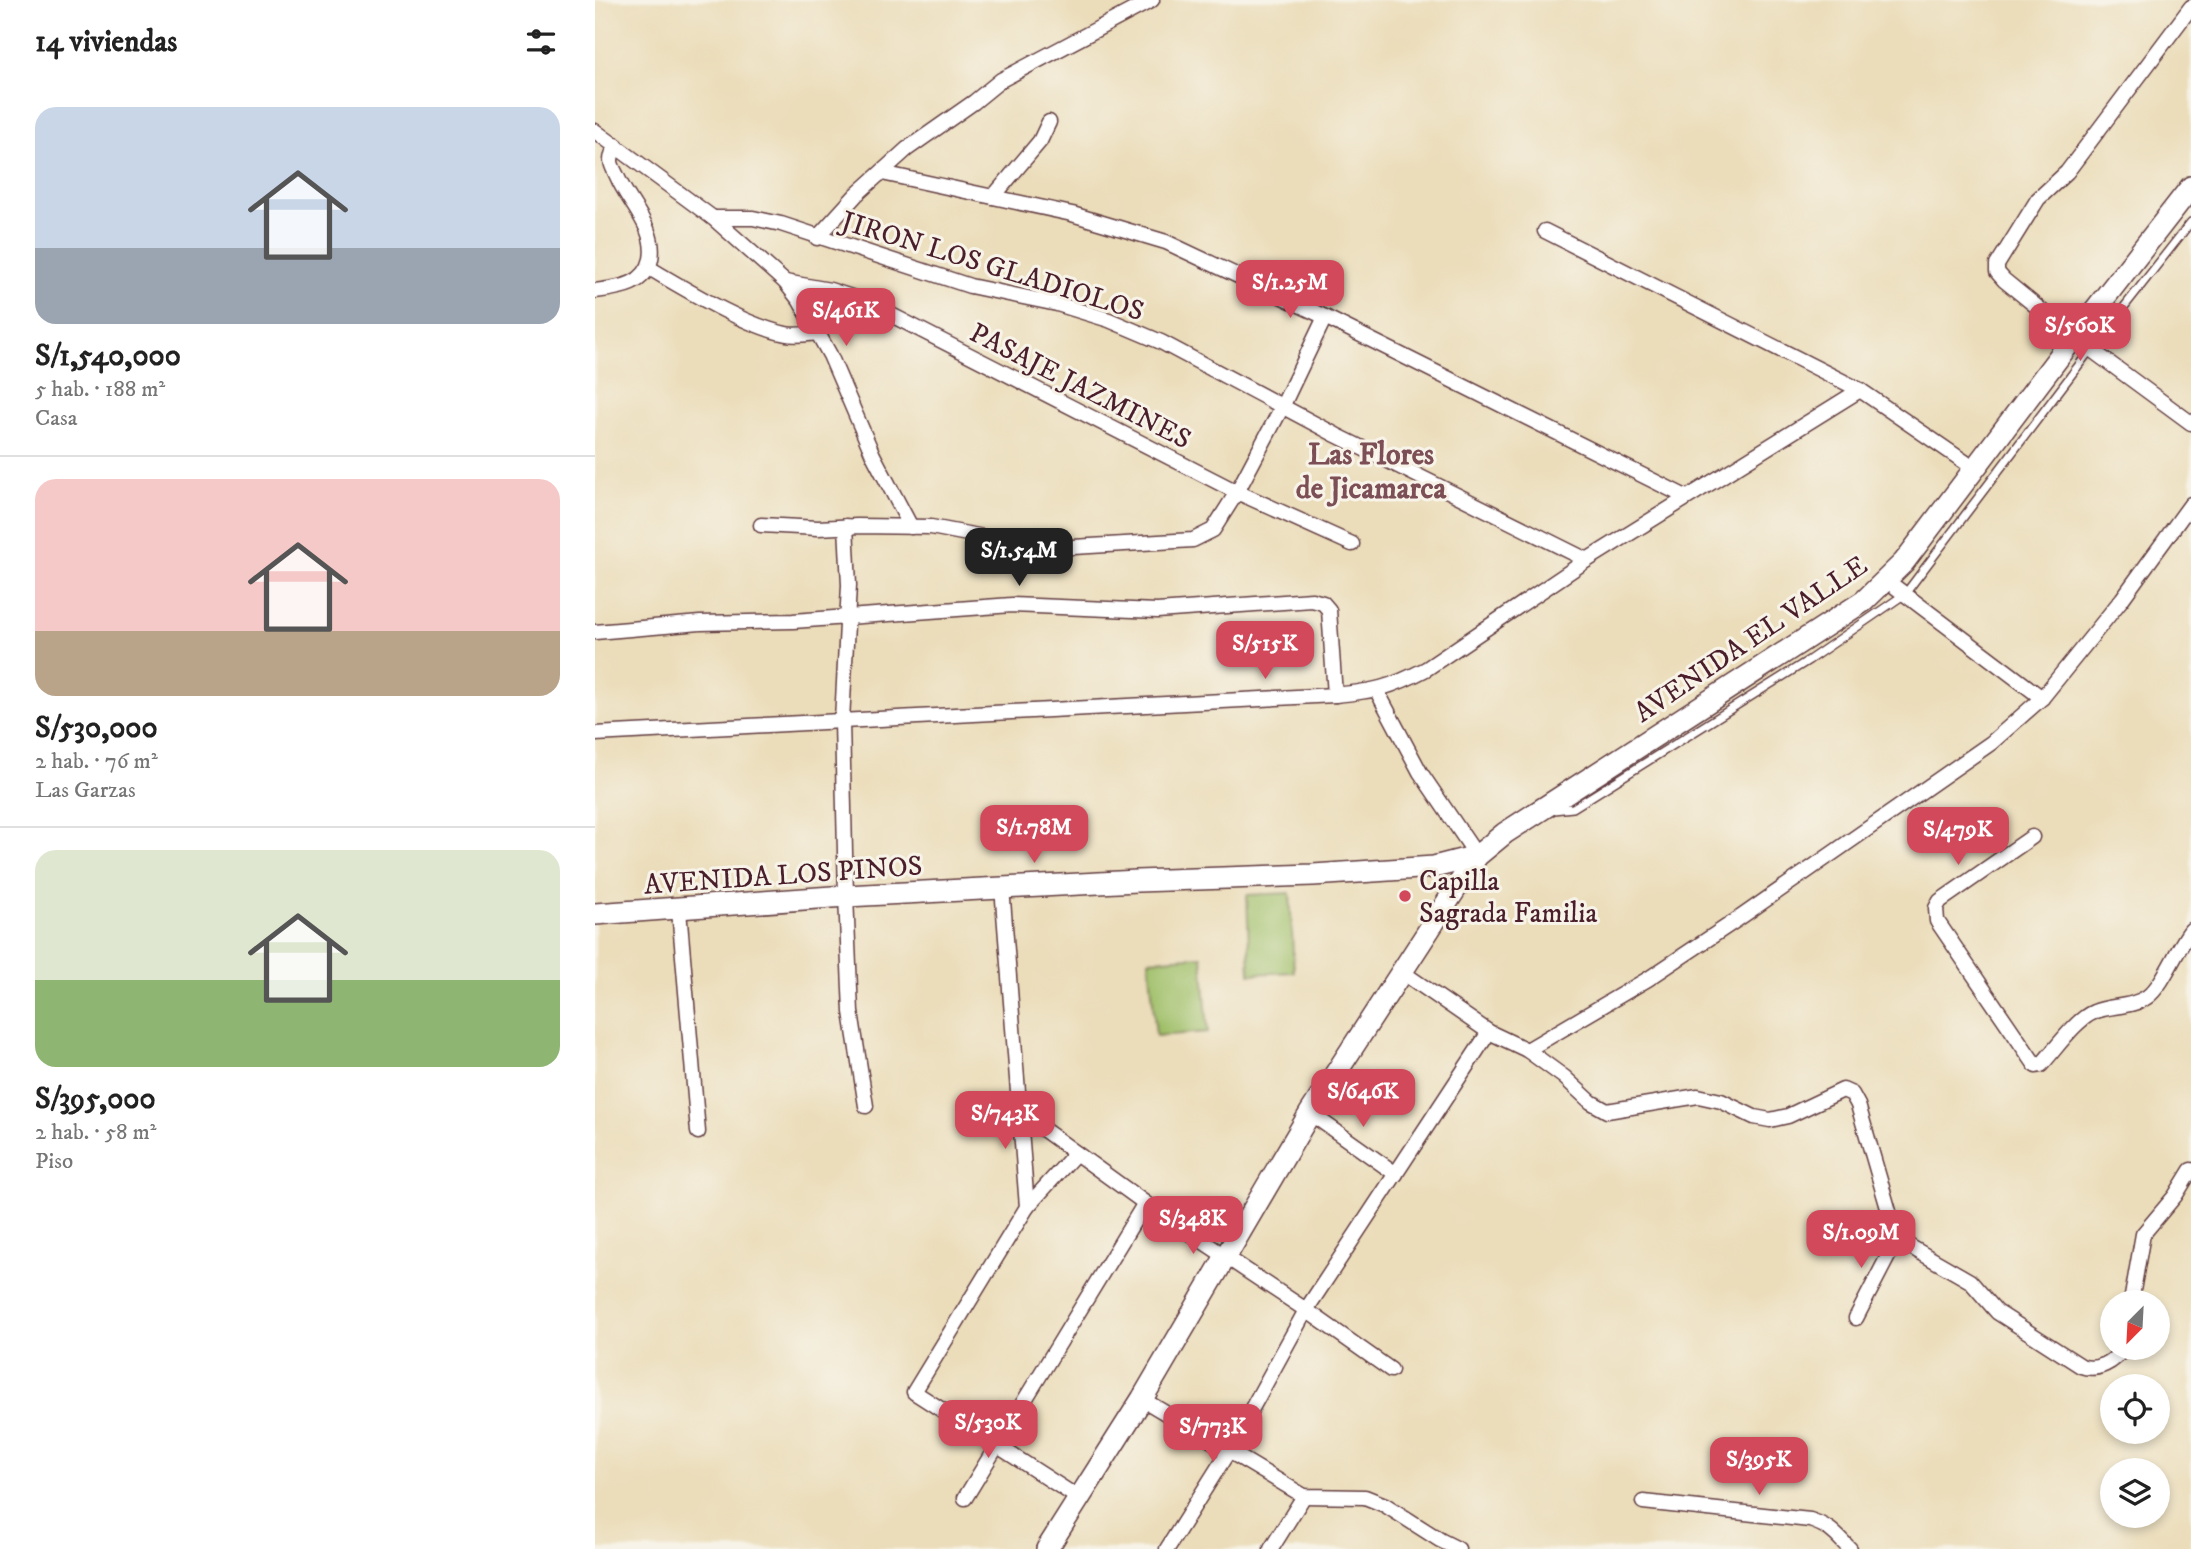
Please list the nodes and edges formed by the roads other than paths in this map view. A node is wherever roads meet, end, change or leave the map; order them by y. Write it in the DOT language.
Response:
graph roads {
  1 [pos="1152,0"];
  2 [pos="2191,6"];
  3 [pos="1049,122"];
  4 [pos="595,131"];
  5 [pos="615,145"];
  6 [pos="882,173"];
  7 [pos="2191,187"];
  8 [pos="993,197"];
  9 [pos="713,218"];
  10 [pos="2191,222"];
  11 [pos="1545,231"];
  12 [pos="817,237"];
  13 [pos="649,268"];
  14 [pos="785,282"];
  15 [pos="595,291"];
  16 [pos="1325,317"];
  17 [pos="818,333"];
  18 [pos="2082,343"];
  19 [pos="1860,390"];
  20 [pos="1282,407"];
  21 [pos="2191,423"];
  22 [pos="1975,469"];
  23 [pos="1237,492"];
  24 [pos="1686,497"];
  25 [pos="2191,504"];
  26 [pos="761,525"];
  27 [pos="846,526"];
  28 [pos="911,527"];
  29 [pos="1352,544"];
  30 [pos="1587,561"];
  31 [pos="1886,580"];
  32 [pos="1905,594"];
  33 [pos="848,618"];
  34 [pos="595,632"];
  35 [pos="1377,691"];
  36 [pos="1335,695"];
  37 [pos="2042,698"];
  38 [pos="842,721"];
  39 [pos="595,734"];
  40 [pos="1539,811"];
  41 [pos="2032,837"];
  42 [pos="1478,856"];
  43 [pos="1002,887"];
  44 [pos="846,896"];
  45 [pos="679,910"];
  46 [pos="595,915"];
  47 [pos="2191,930"];
  48 [pos="1402,972"];
  49 [pos="1489,1032"];
  50 [pos="1527,1050"];
  51 [pos="866,1106"];
  52 [pos="1018,1111"];
  53 [pos="1310,1113"];
  54 [pos="698,1132"];
  55 [pos="1076,1153"];
  56 [pos="2191,1170"];
  57 [pos="1396,1174"];
  58 [pos="1145,1203"];
  59 [pos="1027,1207"];
  60 [pos="1897,1239"];
  61 [pos="1226,1257"];
  62 [pos="2133,1290"];
  63 [pos="1306,1310"];
  64 [pos="1857,1318"];
  65 [pos="2112,1360"];
  66 [pos="1391,1370"];
  67 [pos="1142,1399"];
  68 [pos="996,1445"];
  69 [pos="1228,1452"];
  70 [pos="1304,1496"];
  71 [pos="965,1498"];
  72 [pos="1080,1499"];
  73 [pos="1643,1502"];
  74 [pos="1435,1545"];
  75 [pos="1047,1549"];
  76 [pos="1167,1549"];
  77 [pos="1271,1549"];
  78 [pos="1458,1549"];
  79 [pos="1850,1549"];
  1 -- 6 [label="street"];
  2 -- 18 [label="street"];
  3 -- 8 [label="street"];
  4 -- 5 [label="street"];
  5 -- 9 [label="street"];
  5 -- 13 [label="street"];
  6 -- 8 [label="street"];
  6 -- 12 [label="street"];
  7 -- 18 [label="street, AVENIDA EL VALLE"];
  8 -- 16 [label="street"];
  9 -- 12 [label="street, JIRON LOS GLADIOLOS"];
  9 -- 14 [label="street"];
  10 -- 18 [label="lane"];
  11 -- 19 [label="street"];
  12 -- 20 [label="street, JIRON LOS GLADIOLOS"];
  13 -- 15 [label="street"];
  13 -- 17 [label="street"];
  14 -- 17 [label="street"];
  14 -- 23 [label="street, PASAJE JAZMINES"];
  16 -- 20 [label="street"];
  16 -- 24 [label="street"];
  17 -- 28 [label="street"];
  18 -- 21 [label="street"];
  18 -- 22 [label="street, AVENIDA EL VALLE"];
  18 -- 32 [label="lane"];
  19 -- 22 [label="street"];
  19 -- 24 [label="street"];
  20 -- 23 [label="street"];
  20 -- 30 [label="street, JIRON LOS GLADIOLOS"];
  22 -- 31 [label="street, AVENIDA EL VALLE"];
  23 -- 28 [label="street"];
  23 -- 29 [label="street, PASAJE JAZMINES"];
  24 -- 30 [label="street"];
  25 -- 37 [label="street"];
  26 -- 27 [label="street"];
  27 -- 28 [label="street"];
  27 -- 33 [label="street"];
  30 -- 35 [label="street"];
  31 -- 32 [label="street"];
  31 -- 40 [label="street, AVENIDA EL VALLE"];
  32 -- 37 [label="street"];
  32 -- 40 [label="lane"];
  33 -- 34 [label="street"];
  33 -- 36 [label="street"];
  33 -- 38 [label="street"];
  35 -- 36 [label="street"];
  35 -- 42 [label="street"];
  36 -- 38 [label="street"];
  37 -- 50 [label="street"];
  38 -- 39 [label="street"];
  38 -- 44 [label="street"];
  40 -- 42 [label="street, AVENIDA EL VALLE"];
  41 -- 47 [label="street"];
  42 -- 43 [label="street, AVENIDA LOS PINOS"];
  42 -- 48 [label="street"];
  43 -- 44 [label="street, AVENIDA LOS PINOS"];
  43 -- 52 [label="street"];
  44 -- 45 [label="street, AVENIDA LOS PINOS"];
  44 -- 51 [label="street"];
  45 -- 46 [label="street, AVENIDA LOS PINOS"];
  45 -- 54 [label="street"];
  48 -- 49 [label="street"];
  48 -- 53 [label="street"];
  49 -- 50 [label="street"];
  49 -- 57 [label="street"];
  50 -- 60 [label="street"];
  52 -- 55 [label="street"];
  52 -- 59 [label="street"];
  53 -- 57 [label="street"];
  53 -- 61 [label="street"];
  55 -- 58 [label="street"];
  55 -- 59 [label="street"];
  56 -- 62 [label="street"];
  57 -- 63 [label="street"];
  58 -- 61 [label="street"];
  58 -- 68 [label="street"];
  59 -- 68 [label="street"];
  60 -- 64 [label="street"];
  60 -- 65 [label="street"];
  61 -- 63 [label="street"];
  61 -- 67 [label="street"];
  63 -- 66 [label="street"];
  63 -- 69 [label="street"];
  67 -- 69 [label="street"];
  67 -- 72 [label="street"];
  68 -- 71 [label="street"];
  68 -- 72 [label="street"];
  69 -- 70 [label="street"];
  69 -- 76 [label="street"];
  70 -- 74 [label="street"];
  70 -- 77 [label="street"];
  72 -- 75 [label="street"];
  73 -- 79 [label="street"];
  74 -- 78 [label="street"];
}
